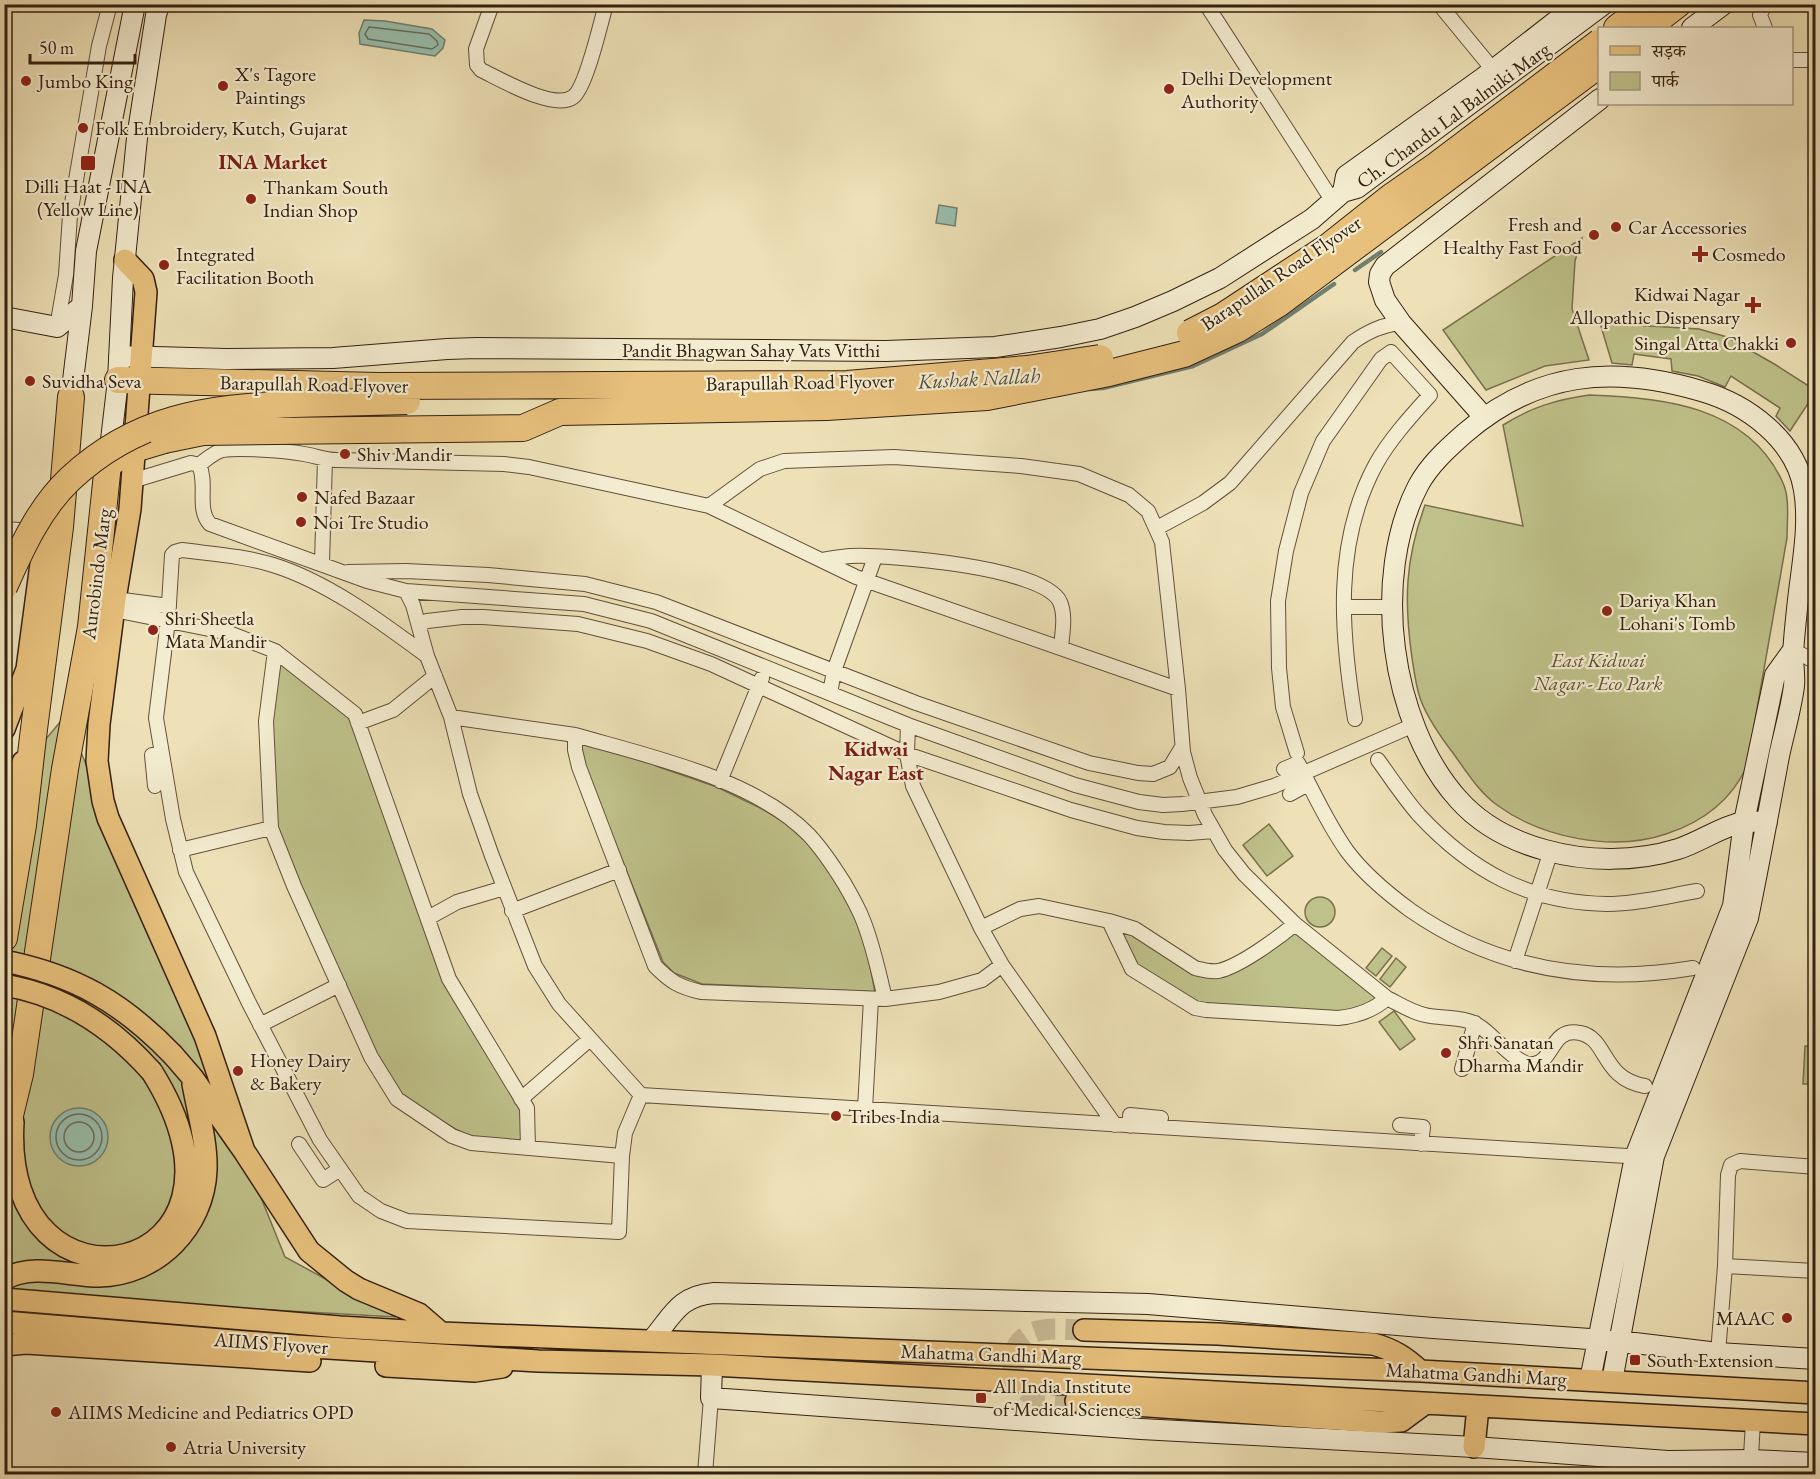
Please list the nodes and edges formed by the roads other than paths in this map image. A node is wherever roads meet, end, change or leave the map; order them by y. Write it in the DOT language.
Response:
graph roads {
  1 [pos="7,4"];
  2 [pos="110,4"];
  3 [pos="135,4"];
  4 [pos="159,4"];
  5 [pos="489,4"];
  6 [pos="606,4"];
  7 [pos="1206,4"];
  8 [pos="1439,4"];
  9 [pos="1578,4"];
  10 [pos="1604,4"];
  11 [pos="1648,4"];
  12 [pos="1678,4"];
  13 [pos="1724,4"];
  14 [pos="1765,4"];
  15 [pos="4,11"];
  16 [pos="1618,27"];
  17 [pos="1648,27"];
  18 [pos="1693,27"];
  19 [pos="1765,27"];
  20 [pos="1598,43"];
  21 [pos="1793,60"];
  22 [pos="1815,60"];
  23 [pos="1598,65"];
  24 [pos="1498,75"];
  25 [pos="1598,100"];
  26 [pos="1337,196"];
  27 [pos="125,260"];
  28 [pos="82,306"];
  29 [pos="4,317"];
  30 [pos="1401,323"];
  31 [pos="57,327"];
  32 [pos="129,368"];
  33 [pos="566,385"];
  34 [pos="71,397"];
  35 [pos="1484,417"];
  36 [pos="134,448"];
  37 [pos="325,459"];
  38 [pos="108,464"];
  39 [pos="200,465"];
  40 [pos="132,481"];
  41 [pos="709,506"];
  42 [pos="1811,509"];
  43 [pos="1157,528"];
  44 [pos="4,529"];
  45 [pos="45,531"];
  46 [pos="875,557"];
  47 [pos="822,560"];
  48 [pos="322,564"];
  49 [pos="344,572"];
  50 [pos="867,580"];
  51 [pos="97,582"];
  52 [pos="4,587"];
  53 [pos="406,591"];
  54 [pos="114,605"];
  55 [pos="1344,607"];
  56 [pos="1393,607"];
  57 [pos="169,613"];
  58 [pos="420,624"];
  59 [pos="91,627"];
  60 [pos="1061,648"];
  61 [pos="1793,650"];
  62 [pos="275,651"];
  63 [pos="427,656"];
  64 [pos="1815,662"];
  65 [pos="766,667"];
  66 [pos="834,671"];
  67 [pos="435,676"];
  68 [pos="759,685"];
  69 [pos="1178,689"];
  70 [pos="830,693"];
  71 [pos="451,717"];
  72 [pos="1355,719"];
  73 [pos="358,723"];
  74 [pos="908,725"];
  75 [pos="1414,725"];
  76 [pos="4,729"];
  77 [pos="575,735"];
  78 [pos="33,736"];
  79 [pos="1182,747"];
  80 [pos="1297,753"];
  81 [pos="162,754"];
  82 [pos="907,754"];
  83 [pos="1378,760"];
  84 [pos="1284,769"];
  85 [pos="1306,779"];
  86 [pos="720,781"];
  87 [pos="155,786"];
  88 [pos="1290,794"];
  89 [pos="1200,802"];
  90 [pos="4,819"];
  91 [pos="1744,822"];
  92 [pos="1767,822"];
  93 [pos="271,828"];
  94 [pos="1214,831"];
  95 [pos="180,850"];
  96 [pos="1551,851"];
  97 [pos="619,870"];
  98 [pos="504,888"];
  99 [pos="1697,891"];
  100 [pos="1536,894"];
  101 [pos="512,911"];
  102 [pos="428,918"];
  103 [pos="1109,921"];
  104 [pos="1295,924"];
  105 [pos="981,928"];
  106 [pos="4,938"];
  107 [pos="4,961"];
  108 [pos="1515,961"];
  109 [pos="1002,965"];
  110 [pos="1693,969"];
  111 [pos="4,985"];
  112 [pos="339,986"];
  113 [pos="1387,998"];
  114 [pos="871,999"];
  115 [pos="885,999"];
  116 [pos="1475,1023"];
  117 [pos="260,1025"];
  118 [pos="1035,1028"];
  119 [pos="590,1040"];
  120 [pos="1066,1056"];
  121 [pos="1462,1070"];
  122 [pos="20,1074"];
  123 [pos="192,1077"];
  124 [pos="1645,1086"];
  125 [pos="641,1095"];
  126 [pos="522,1099"];
  127 [pos="866,1109"];
  128 [pos="1161,1118"];
  129 [pos="1115,1125"];
  130 [pos="1400,1125"];
  131 [pos="1130,1126"];
  132 [pos="4,1140"];
  133 [pos="299,1144"];
  134 [pos="1421,1144"];
  135 [pos="528,1148"];
  136 [pos="244,1151"];
  137 [pos="622,1156"];
  138 [pos="1654,1156"];
  139 [pos="1635,1157"];
  140 [pos="1815,1167"];
  141 [pos="340,1168"];
  142 [pos="1725,1266"];
  143 [pos="1815,1271"];
  144 [pos="4,1279"];
  145 [pos="4,1299"];
  146 [pos="4,1322"];
  147 [pos="1084,1330"];
  148 [pos="441,1333"];
  149 [pos="652,1340"];
  150 [pos="1597,1340"];
  151 [pos="1618,1341"];
  152 [pos="4,1345"];
  153 [pos="1718,1353"];
  154 [pos="1815,1359"];
  155 [pos="538,1361"];
  156 [pos="712,1365"];
  157 [pos="1420,1371"];
  158 [pos="1590,1380"];
  159 [pos="1612,1382"];
  160 [pos="1815,1393"];
  161 [pos="711,1398"];
  162 [pos="1076,1401"];
  163 [pos="1424,1404"];
  164 [pos="1478,1407"];
  165 [pos="1753,1421"];
  166 [pos="1815,1424"];
  167 [pos="1474,1448"];
  168 [pos="1815,1463"];
  169 [pos="1637,1467"];
  170 [pos="1751,1467"];
  171 [pos="1665,1468"];
  172 [pos="705,1474"];
  1 -- 15 [label="street"];
  2 -- 31 [label="street"];
  3 -- 28 [label="street, Aurobindo Marg"];
  4 -- 27 [label="street"];
  5 -- 6 [label="street"];
  7 -- 26 [label="street"];
  8 -- 24 [label="street"];
  9 -- 24 [label="street, Ch. Chandu Lal Balmiki Marg"];
  10 -- 24 [label="street, Ch. Chandu Lal Balmiki Marg"];
  11 -- 16 [label="highway"];
  12 -- 17 [label="highway"];
  13 -- 18 [label="street"];
  14 -- 19 [label="street"];
  20 -- 33 [label="highway, Barapullah Road Flyover, bridge"];
  21 -- 22 [label="street"];
  23 -- 36 [label="highway, Barapullah Road Flyover, bridge"];
  24 -- 26 [label="street, Ch. Chandu Lal Balmiki Marg"];
  25 -- 30 [label="street"];
  26 -- 32 [label="street, Pandit Bhagwan Sahay Vats Vitthi"];
  27 -- 32 [label="main road"];
  28 -- 31 [label="street"];
  28 -- 34 [label="street, Aurobindo Marg"];
  29 -- 31 [label="street"];
  30 -- 35 [label="street"];
  30 -- 43 [label="street"];
  32 -- 33 [label="highway, Barapullah Road Flyover, bridge"];
  32 -- 36 [label="main road"];
  32 -- 38 [label="street, Aurobindo Marg"];
  33 -- 52 [label="highway, bridge"];
  34 -- 45 [label="main road"];
  34 -- 78 [label="highway, Aurobindo Marg"];
  35 -- 42 [label="street"];
  35 -- 56 [label="street"];
  36 -- 38 [label="highway, Barapullah Road Flyover"];
  36 -- 40 [label="main road"];
  37 -- 39 [label="street"];
  37 -- 41 [label="street"];
  37 -- 48 [label="street"];
  38 -- 51 [label="highway, Aurobindo Marg"];
  39 -- 40 [label="street"];
  39 -- 48 [label="street"];
  40 -- 54 [label="main road"];
  41 -- 43 [label="street"];
  41 -- 47 [label="street"];
  42 -- 61 [label="street"];
  43 -- 69 [label="street"];
  44 -- 45 [label="street"];
  45 -- 76 [label="main road"];
  46 -- 47 [label="street"];
  46 -- 50 [label="street"];
  46 -- 60 [label="street"];
  47 -- 50 [label="street"];
  48 -- 49 [label="street"];
  49 -- 53 [label="street"];
  49 -- 66 [label="street"];
  50 -- 60 [label="street"];
  50 -- 66 [label="street"];
  51 -- 54 [label="highway"];
  51 -- 59 [label="highway, Aurobindo Marg"];
  53 -- 58 [label="street"];
  53 -- 65 [label="street"];
  54 -- 57 [label="street"];
  54 -- 59 [label="highway"];
  54 -- 136 [label="main road"];
  55 -- 56 [label="street"];
  55 -- 72 [label="street"];
  55 -- 80 [label="street"];
  56 -- 75 [label="street"];
  57 -- 62 [label="street"];
  57 -- 63 [label="street"];
  57 -- 81 [label="street"];
  58 -- 63 [label="street"];
  58 -- 68 [label="street"];
  59 -- 122 [label="highway, Aurobindo Marg"];
  60 -- 69 [label="street"];
  61 -- 64 [label="street"];
  61 -- 91 [label="street"];
  61 -- 92 [label="street"];
  62 -- 73 [label="street"];
  62 -- 93 [label="street"];
  63 -- 67 [label="street"];
  65 -- 68 [label="street"];
  65 -- 70 [label="street"];
  66 -- 70 [label="street"];
  66 -- 79 [label="street"];
  67 -- 71 [label="street"];
  67 -- 73 [label="street"];
  68 -- 82 [label="street"];
  68 -- 86 [label="street"];
  69 -- 79 [label="street"];
  70 -- 74 [label="street"];
  71 -- 77 [label="street"];
  71 -- 98 [label="street"];
  73 -- 102 [label="street"];
  74 -- 82 [label="street"];
  74 -- 89 [label="street"];
  75 -- 85 [label="street"];
  75 -- 96 [label="street"];
  77 -- 86 [label="street"];
  77 -- 97 [label="street"];
  78 -- 90 [label="main road"];
  78 -- 106 [label="highway, Aurobindo Marg"];
  79 -- 89 [label="street"];
  81 -- 87 [label="street"];
  81 -- 95 [label="street"];
  82 -- 94 [label="street"];
  82 -- 105 [label="street"];
  83 -- 100 [label="street"];
  84 -- 85 [label="street"];
  85 -- 88 [label="street"];
  85 -- 89 [label="street"];
  85 -- 108 [label="street"];
  86 -- 115 [label="street"];
  89 -- 94 [label="street"];
  91 -- 92 [label="street"];
  91 -- 96 [label="street"];
  91 -- 139 [label="street"];
  92 -- 138 [label="street"];
  93 -- 95 [label="street"];
  93 -- 112 [label="street"];
  94 -- 104 [label="street"];
  95 -- 117 [label="street"];
  96 -- 100 [label="street"];
  97 -- 101 [label="street"];
  97 -- 114 [label="street"];
  98 -- 101 [label="street"];
  98 -- 102 [label="street"];
  99 -- 100 [label="street"];
  100 -- 108 [label="street"];
  101 -- 119 [label="street"];
  102 -- 126 [label="street"];
  103 -- 104 [label="street"];
  103 -- 105 [label="street"];
  103 -- 113 [label="street"];
  104 -- 113 [label="street"];
  105 -- 109 [label="street"];
  107 -- 123 [label="main road, bridge"];
  108 -- 110 [label="street"];
  109 -- 115 [label="street"];
  109 -- 120 [label="street"];
  111 -- 122 [label="main road, bridge"];
  112 -- 117 [label="street"];
  112 -- 135 [label="street"];
  113 -- 116 [label="street"];
  114 -- 115 [label="street"];
  114 -- 127 [label="street"];
  116 -- 121 [label="street"];
  116 -- 124 [label="street"];
  117 -- 141 [label="street"];
  118 -- 120 [label="street"];
  119 -- 125 [label="street"];
  119 -- 126 [label="street"];
  120 -- 129 [label="street"];
  122 -- 132 [label="highway, Aurobindo Marg"];
  123 -- 136 [label="main road"];
  123 -- 144 [label="main road"];
  125 -- 127 [label="street"];
  125 -- 137 [label="street"];
  126 -- 135 [label="street"];
  127 -- 129 [label="street"];
  128 -- 131 [label="street"];
  129 -- 131 [label="street"];
  130 -- 134 [label="street"];
  131 -- 134 [label="street"];
  133 -- 141 [label="street"];
  134 -- 139 [label="street"];
  135 -- 137 [label="street"];
  136 -- 148 [label="main road"];
  137 -- 141 [label="street"];
  138 -- 139 [label="street"];
  138 -- 151 [label="street"];
  139 -- 150 [label="street"];
  140 -- 142 [label="street"];
  142 -- 143 [label="street"];
  142 -- 153 [label="street"];
  145 -- 148 [label="main road, Mahatma Gandhi Marg"];
  146 -- 155 [label="main road, AIIMS Flyover"];
  147 -- 157 [label="main road"];
  148 -- 149 [label="main road, Mahatma Gandhi Marg"];
  149 -- 150 [label="street"];
  149 -- 157 [label="main road, Mahatma Gandhi Marg"];
  150 -- 151 [label="street"];
  150 -- 158 [label="street"];
  151 -- 153 [label="street"];
  151 -- 159 [label="street"];
  152 -- 155 [label="main road"];
  153 -- 154 [label="street"];
  155 -- 156 [label="main road, Mahatma Gandhi Marg"];
  156 -- 161 [label="street"];
  156 -- 163 [label="main road, Mahatma Gandhi Marg"];
  157 -- 158 [label="main road, Mahatma Gandhi Marg"];
  158 -- 159 [label="main road, Mahatma Gandhi Marg"];
  159 -- 160 [label="main road, Mahatma Gandhi Marg"];
  161 -- 167 [label="street"];
  161 -- 172 [label="street"];
  162 -- 163 [label="main road"];
  163 -- 164 [label="main road, Mahatma Gandhi Marg"];
  164 -- 165 [label="main road, Mahatma Gandhi Marg"];
  164 -- 167 [label="main road"];
  165 -- 166 [label="main road, Mahatma Gandhi Marg"];
  165 -- 170 [label="street"];
  167 -- 169 [label="street"];
  168 -- 170 [label="street"];
  169 -- 171 [label="street"];
  170 -- 171 [label="street"];
}
